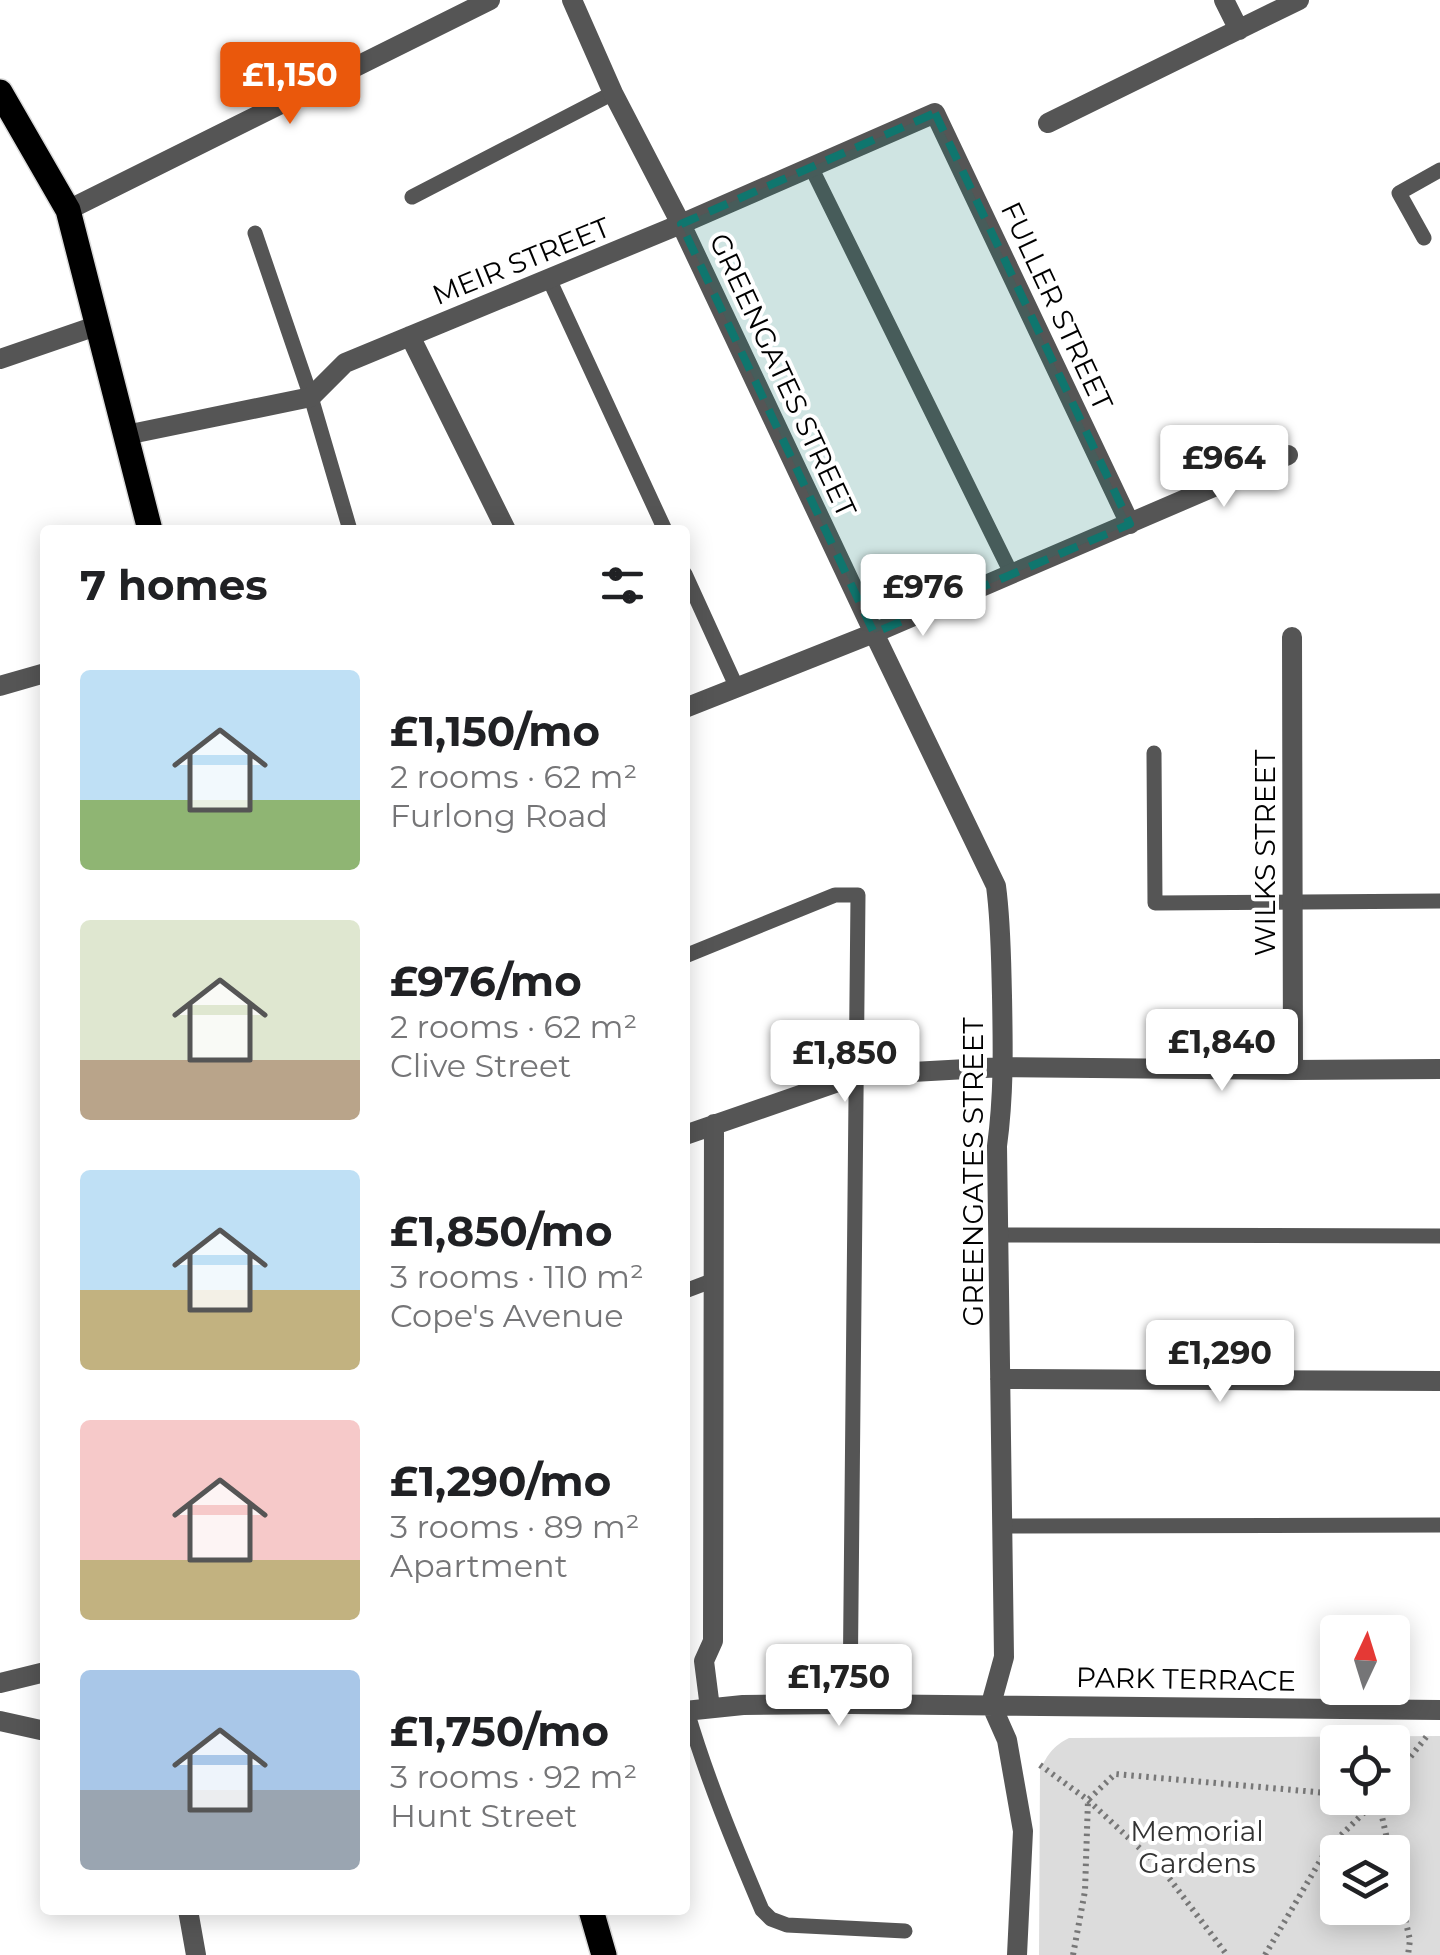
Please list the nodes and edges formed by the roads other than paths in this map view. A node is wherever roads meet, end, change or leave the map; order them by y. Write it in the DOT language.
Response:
graph roads {
  1 [pos="490,0"];
  2 [pos="572,0"];
  3 [pos="1224,0"];
  4 [pos="1299,0"];
  5 [pos="1239,30"];
  6 [pos="0,92"];
  7 [pos="614,92"];
  8 [pos="935,112"];
  9 [pos="1048,123"];
  10 [pos="811,167"];
  11 [pos="1440,170"];
  12 [pos="412,197"];
  13 [pos="68,210"];
  14 [pos="681,224"];
  15 [pos="255,232"];
  16 [pos="1424,238"];
  17 [pos="549,279"];
  18 [pos="96,326"];
  19 [pos="410,336"];
  20 [pos="0,359"];
  21 [pos="311,397"];
  22 [pos="126,435"];
  23 [pos="1288,455"];
  24 [pos="1135,522"];
  25 [pos="149,525"];
  26 [pos="349,525"];
  27 [pos="504,525"];
  28 [pos="663,525"];
  29 [pos="1012,574"];
  30 [pos="690,585"];
  31 [pos="874,633"];
  32 [pos="1292,637"];
  33 [pos="40,674"];
  34 [pos="0,686"];
  35 [pos="737,688"];
  36 [pos="690,706"];
  37 [pos="1154,753"];
  38 [pos="1440,901"];
  39 [pos="1292,902"];
  40 [pos="690,954"];
  41 [pos="1003,1066"];
  42 [pos="1440,1069"];
  43 [pos="1292,1070"];
  44 [pos="858,1075"];
  45 [pos="714,1124"];
  46 [pos="690,1133"];
  47 [pos="998,1235"];
  48 [pos="1440,1236"];
  49 [pos="714,1280"];
  50 [pos="690,1289"];
  51 [pos="1000,1379"];
  52 [pos="1440,1381"];
  53 [pos="1440,1525"];
  54 [pos="1002,1526"];
  55 [pos="40,1673"];
  56 [pos="0,1683"];
  57 [pos="850,1704"];
  58 [pos="991,1704"];
  59 [pos="710,1708"];
  60 [pos="690,1710"];
  61 [pos="1440,1710"];
  62 [pos="0,1722"];
  63 [pos="690,1723"];
  64 [pos="40,1730"];
  65 [pos="189,1915"];
  66 [pos="592,1915"];
  67 [pos="905,1930"];
  68 [pos="196,1955"];
  69 [pos="604,1955"];
  70 [pos="1017,1955"];
  1 -- 13 [label="street"];
  2 -- 7 [label="street, GREENGATES STREET"];
  3 -- 5 [label="street"];
  4 -- 5 [label="street"];
  5 -- 9 [label="street"];
  6 -- 13 [label="main road"];
  7 -- 12 [label="lane"];
  7 -- 14 [label="street, GREENGATES STREET"];
  8 -- 10 [label="street, MEIR STREET"];
  8 -- 24 [label="street, FULLER STREET"];
  10 -- 14 [label="street, MEIR STREET"];
  10 -- 29 [label="lane"];
  11 -- 16 [label="lane"];
  13 -- 18 [label="main road"];
  14 -- 17 [label="street, MEIR STREET"];
  14 -- 31 [label="street, GREENGATES STREET"];
  15 -- 21 [label="lane"];
  17 -- 19 [label="street, MEIR STREET"];
  17 -- 28 [label="lane"];
  18 -- 20 [label="street"];
  18 -- 22 [label="main road"];
  19 -- 21 [label="street, MEIR STREET"];
  19 -- 27 [label="street"];
  21 -- 22 [label="street"];
  21 -- 26 [label="lane"];
  22 -- 25 [label="main road"];
  23 -- 24 [label="street"];
  24 -- 29 [label="street"];
  29 -- 31 [label="street"];
  30 -- 35 [label="lane"];
  31 -- 35 [label="street"];
  31 -- 41 [label="street, GREENGATES STREET"];
  32 -- 39 [label="street, WILKS STREET"];
  33 -- 34 [label="street"];
  35 -- 36 [label="street"];
  37 -- 39 [label="lane"];
  38 -- 39 [label="lane"];
  39 -- 43 [label="street, WILKS STREET"];
  40 -- 44 [label="lane"];
  41 -- 43 [label="street"];
  41 -- 44 [label="street"];
  41 -- 47 [label="street, GREENGATES STREET"];
  42 -- 43 [label="street"];
  44 -- 45 [label="street"];
  44 -- 57 [label="lane"];
  45 -- 46 [label="street"];
  45 -- 49 [label="street"];
  47 -- 48 [label="lane"];
  47 -- 51 [label="street, GREENGATES STREET"];
  49 -- 50 [label="lane"];
  49 -- 59 [label="street"];
  51 -- 52 [label="street"];
  51 -- 54 [label="street, GREENGATES STREET"];
  53 -- 54 [label="lane"];
  54 -- 58 [label="street, GREENGATES STREET"];
  55 -- 56 [label="street"];
  57 -- 58 [label="street, PARK TERRACE"];
  57 -- 59 [label="street, PARK TERRACE"];
  58 -- 61 [label="street, PARK TERRACE"];
  58 -- 70 [label="street"];
  59 -- 60 [label="street, PARK TERRACE"];
  62 -- 64 [label="street"];
  63 -- 67 [label="lane"];
  65 -- 68 [label="street"];
  66 -- 69 [label="main road"];
}
